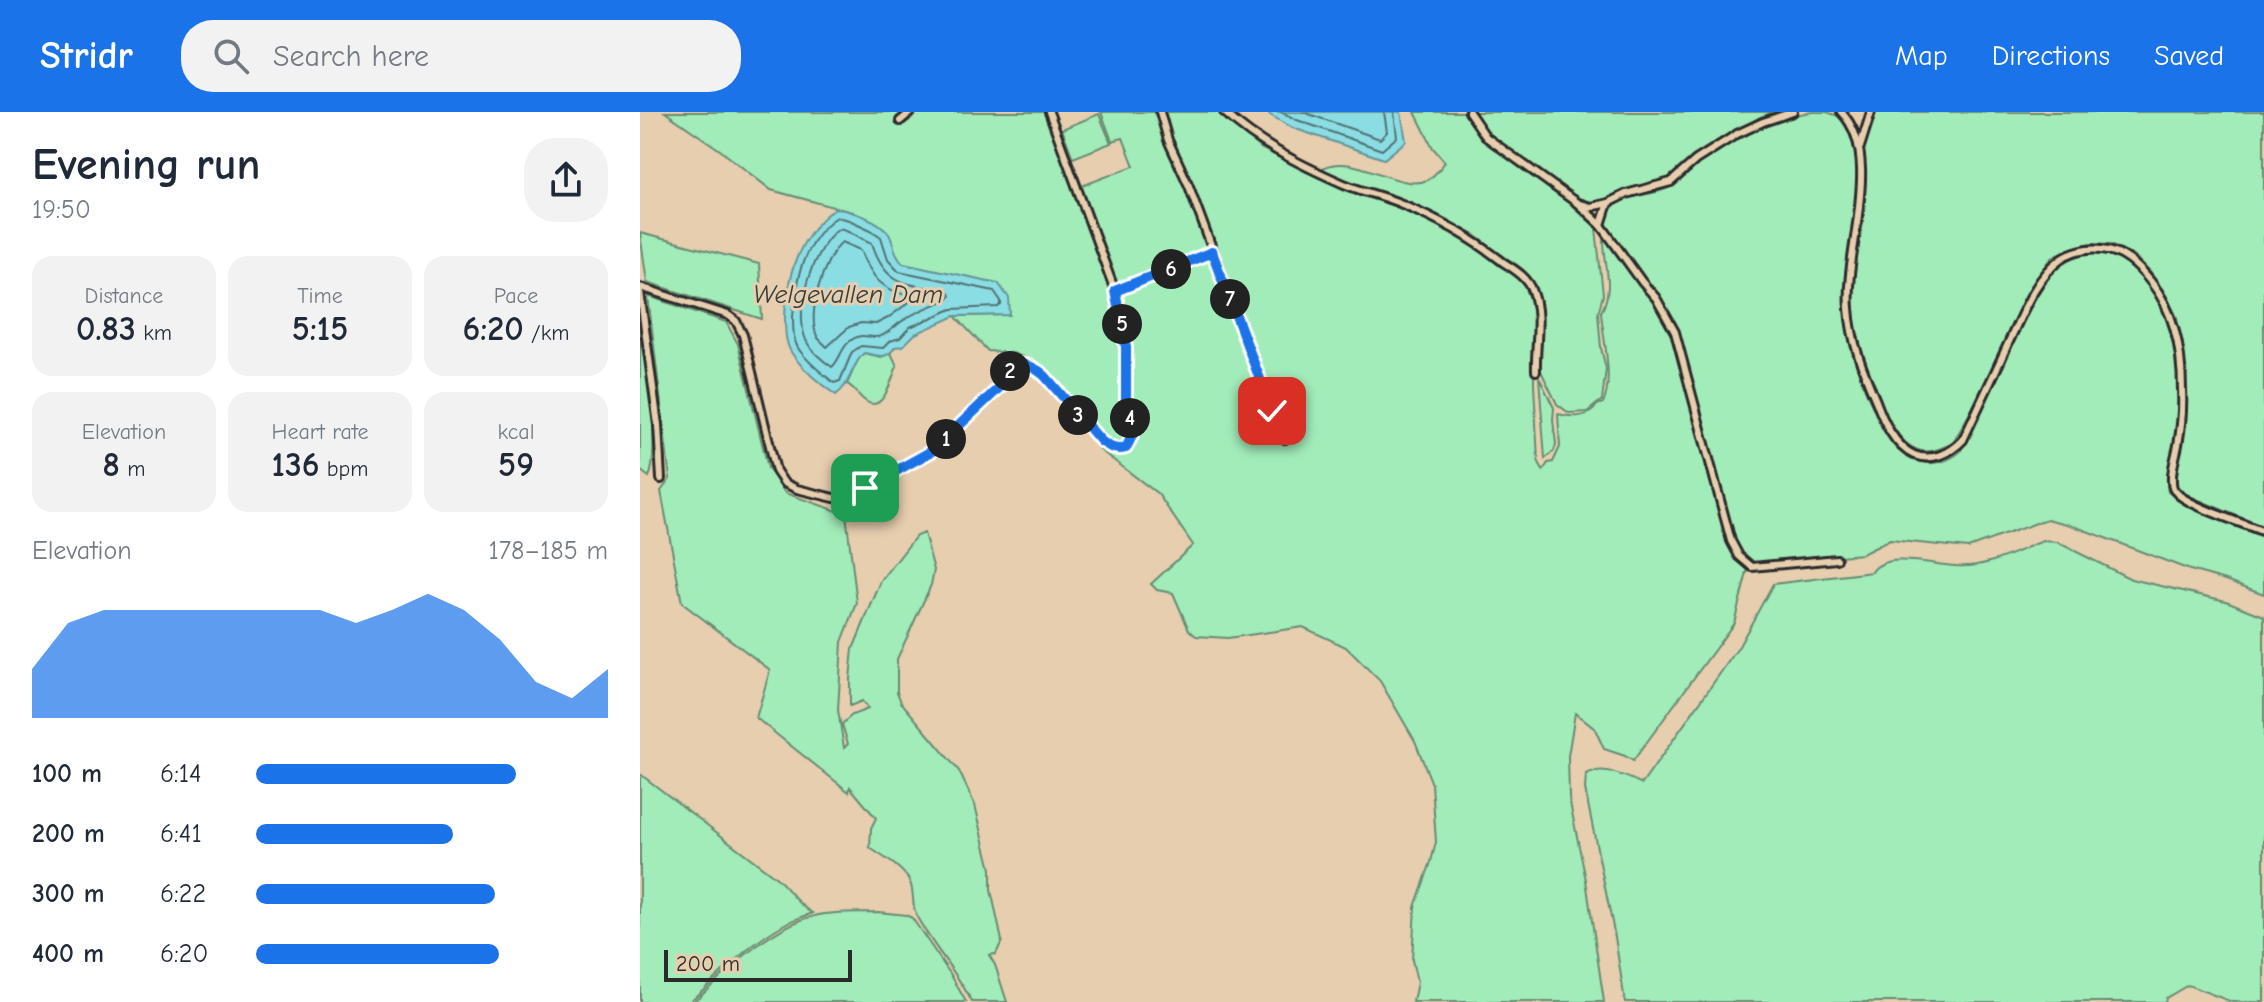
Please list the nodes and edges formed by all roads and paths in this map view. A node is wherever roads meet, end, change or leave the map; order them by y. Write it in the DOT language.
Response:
graph roads {
  1 [pos="911,112"];
  2 [pos="1049,112"];
  3 [pos="1160,112"];
  4 [pos="1224,112"];
  5 [pos="1469,112"];
  6 [pos="1793,112"];
  7 [pos="1841,112"];
  8 [pos="1871,112"];
  9 [pos="900,121"];
  10 [pos="1858,151"];
  11 [pos="1577,203"];
  12 [pos="1608,203"];
  13 [pos="1601,225"];
  14 [pos="1212,252"];
  15 [pos="640,290"];
  16 [pos="1115,291"];
  17 [pos="1536,371"];
  18 [pos="1285,439"];
  19 [pos="661,479"];
  20 [pos="2264,532"];
  21 [pos="1837,559"];
  1 -- 9 [label="street"];
  2 -- 16 [label="street"];
  3 -- 14 [label="street"];
  4 -- 17 [label="street"];
  5 -- 11 [label="street"];
  6 -- 12 [label="street"];
  7 -- 10 [label="street"];
  8 -- 10 [label="street"];
  10 -- 20 [label="street"];
  11 -- 12 [label="street"];
  11 -- 13 [label="street"];
  12 -- 13 [label="street"];
  13 -- 21 [label="street"];
  14 -- 16 [label="street"];
  14 -- 18 [label="street"];
  15 -- 16 [label="street"];
  15 -- 19 [label="street"];
}
